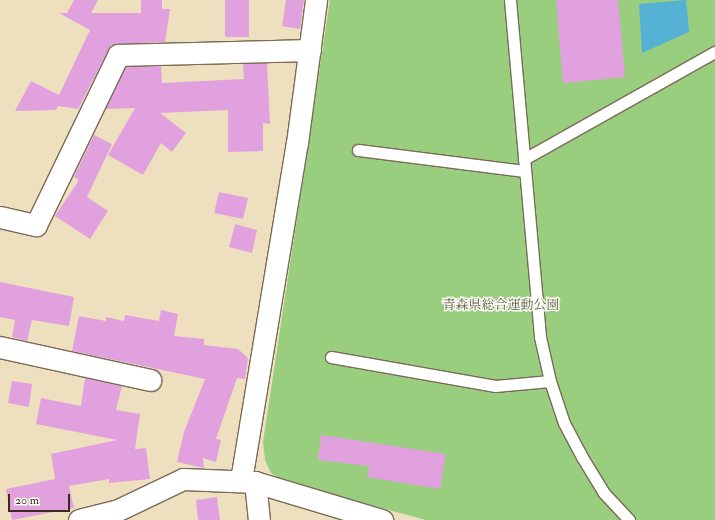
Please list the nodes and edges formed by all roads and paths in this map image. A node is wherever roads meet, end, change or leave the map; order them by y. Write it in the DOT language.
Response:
graph roads {
  1 [pos="316,0"];
  2 [pos="510,0"];
  3 [pos="310,50"];
  4 [pos="715,52"];
  5 [pos="358,150"];
  6 [pos="524,159"];
  7 [pos="525,171"];
  8 [pos="0,217"];
  9 [pos="0,347"];
  10 [pos="331,357"];
  11 [pos="150,380"];
  12 [pos="550,382"];
  13 [pos="248,481"];
  14 [pos="80,520"];
  15 [pos="259,520"];
  16 [pos="382,520"];
  17 [pos="629,520"];
  1 -- 3 [label="street"];
  2 -- 6 [label="lane"];
  3 -- 8 [label="street"];
  3 -- 13 [label="street"];
  4 -- 6 [label="lane"];
  5 -- 7 [label="lane"];
  6 -- 7 [label="lane"];
  7 -- 12 [label="lane"];
  9 -- 11 [label="street"];
  10 -- 12 [label="lane"];
  12 -- 17 [label="lane"];
  13 -- 14 [label="street"];
  13 -- 15 [label="street"];
  13 -- 16 [label="street"];
}
